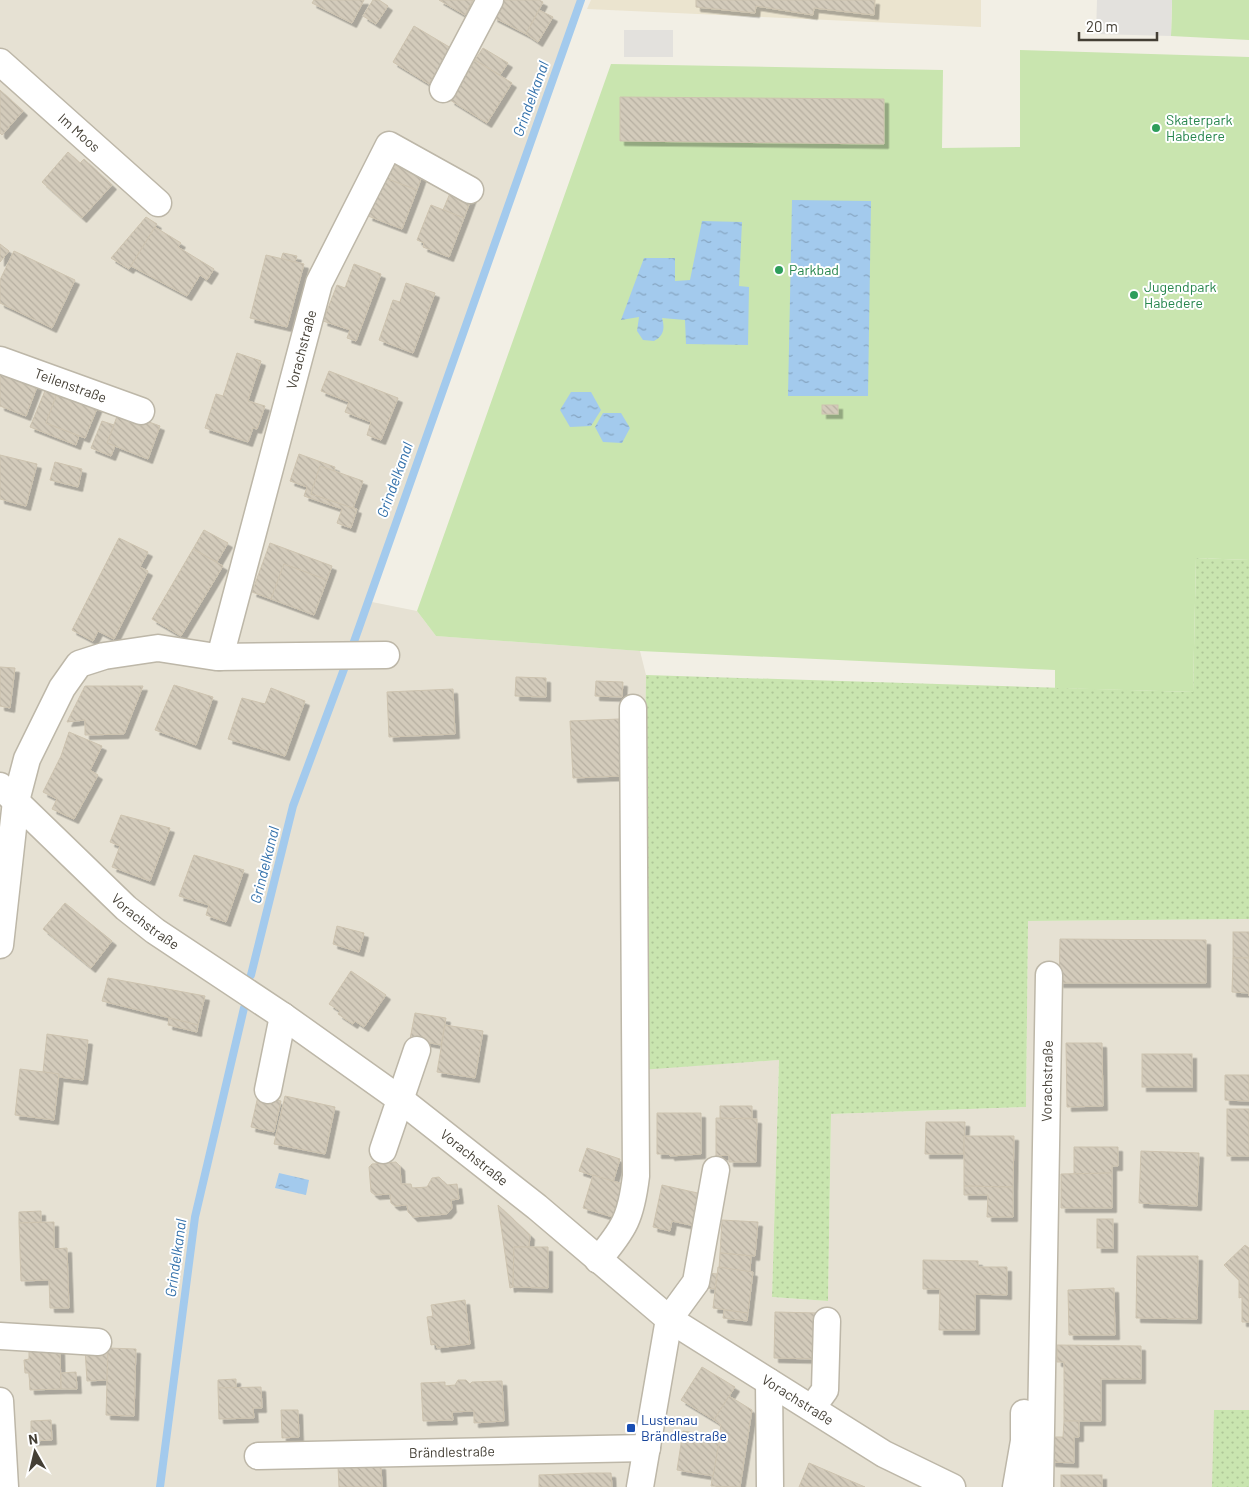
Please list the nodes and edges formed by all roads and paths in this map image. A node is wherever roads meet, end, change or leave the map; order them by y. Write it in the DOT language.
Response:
graph roads {
  1 [pos="490,0"];
  2 [pos="0,62"];
  3 [pos="443,89"];
  4 [pos="470,190"];
  5 [pos="158,203"];
  6 [pos="0,360"];
  7 [pos="141,411"];
  8 [pos="378,655"];
  9 [pos="220,657"];
  10 [pos="634,708"];
  11 [pos="8,794"];
  12 [pos="0,945"];
  13 [pos="1050,976"];
  14 [pos="284,1016"];
  15 [pos="417,1050"];
  16 [pos="268,1090"];
  17 [pos="401,1100"];
  18 [pos="1029,1125"];
  19 [pos="384,1150"];
  20 [pos="716,1170"];
  21 [pos="598,1260"];
  22 [pos="669,1320"];
  23 [pos="827,1321"];
  24 [pos="0,1336"];
  25 [pos="98,1342"];
  26 [pos="769,1382"];
  27 [pos="0,1401"];
  28 [pos="812,1408"];
  29 [pos="647,1448"];
  30 [pos="258,1456"];
  31 [pos="5,1487"];
  32 [pos="640,1487"];
  33 [pos="770,1487"];
  34 [pos="952,1487"];
  35 [pos="1016,1487"];
  36 [pos="1040,1487"];
  1 -- 3 [label="street"];
  2 -- 5 [label="street, Im Moos"];
  4 -- 9 [label="street, Vorachstraße"];
  6 -- 7 [label="street, Teilenstraße"];
  8 -- 9 [label="street"];
  9 -- 11 [label="street"];
  10 -- 21 [label="street"];
  11 -- 12 [label="street"];
  11 -- 14 [label="street, Vorachstraße"];
  13 -- 36 [label="street, Vorachstraße"];
  14 -- 16 [label="street"];
  14 -- 17 [label="street, Vorachstraße"];
  15 -- 17 [label="street"];
  17 -- 19 [label="street"];
  17 -- 21 [label="street, Vorachstraße"];
  18 -- 35 [label="street, Vorachstraße"];
  20 -- 22 [label="street"];
  21 -- 22 [label="street, Vorachstraße"];
  22 -- 26 [label="street, Vorachstraße"];
  22 -- 29 [label="street"];
  23 -- 28 [label="street"];
  24 -- 25 [label="street"];
  26 -- 28 [label="street, Vorachstraße"];
  26 -- 33 [label="street"];
  27 -- 31 [label="street"];
  28 -- 34 [label="street, Vorachstraße"];
  29 -- 30 [label="street, Brändlestraße"];
  29 -- 32 [label="street"];
}
